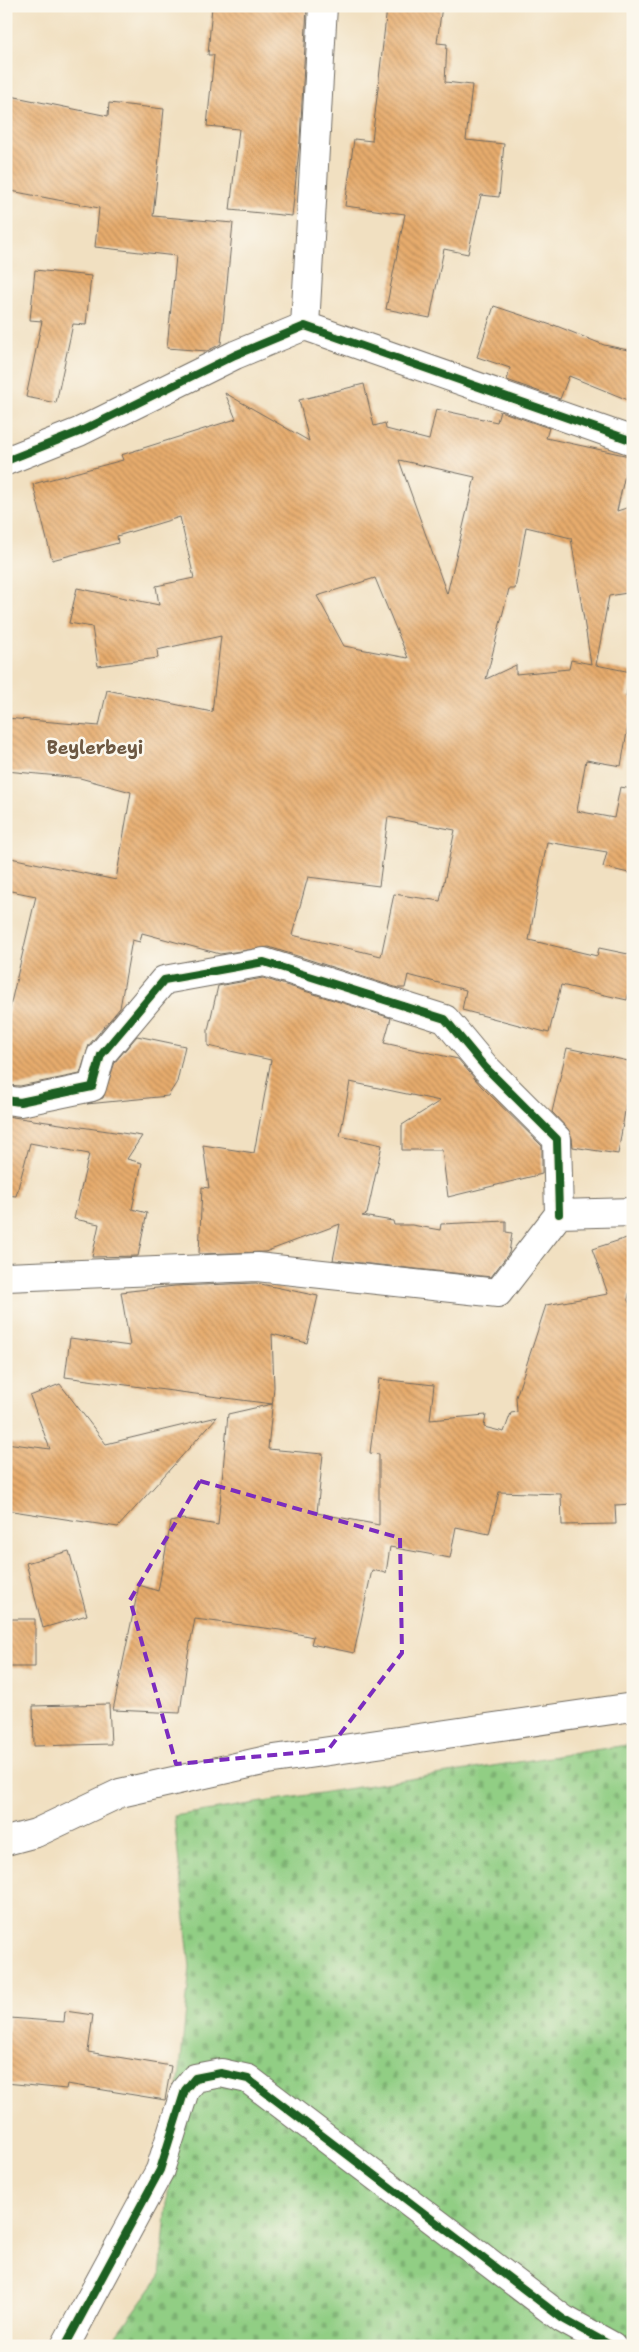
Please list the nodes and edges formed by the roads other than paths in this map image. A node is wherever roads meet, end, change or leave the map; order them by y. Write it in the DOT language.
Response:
graph roads {
  1 [pos="323,6"];
  2 [pos="306,326"];
  3 [pos="633,441"];
  4 [pos="6,461"];
  5 [pos="6,1100"];
  6 [pos="633,1212"];
  7 [pos="559,1214"];
  8 [pos="6,1277"];
  9 [pos="633,1706"];
  10 [pos="6,1842"];
  11 [pos="65,2346"];
  12 [pos="612,2346"];
  1 -- 2 [label="street"];
  2 -- 3 [label="street"];
  2 -- 4 [label="street"];
  5 -- 7 [label="street"];
  6 -- 7 [label="street"];
  7 -- 8 [label="street"];
  9 -- 10 [label="street"];
  11 -- 12 [label="street"];
}
